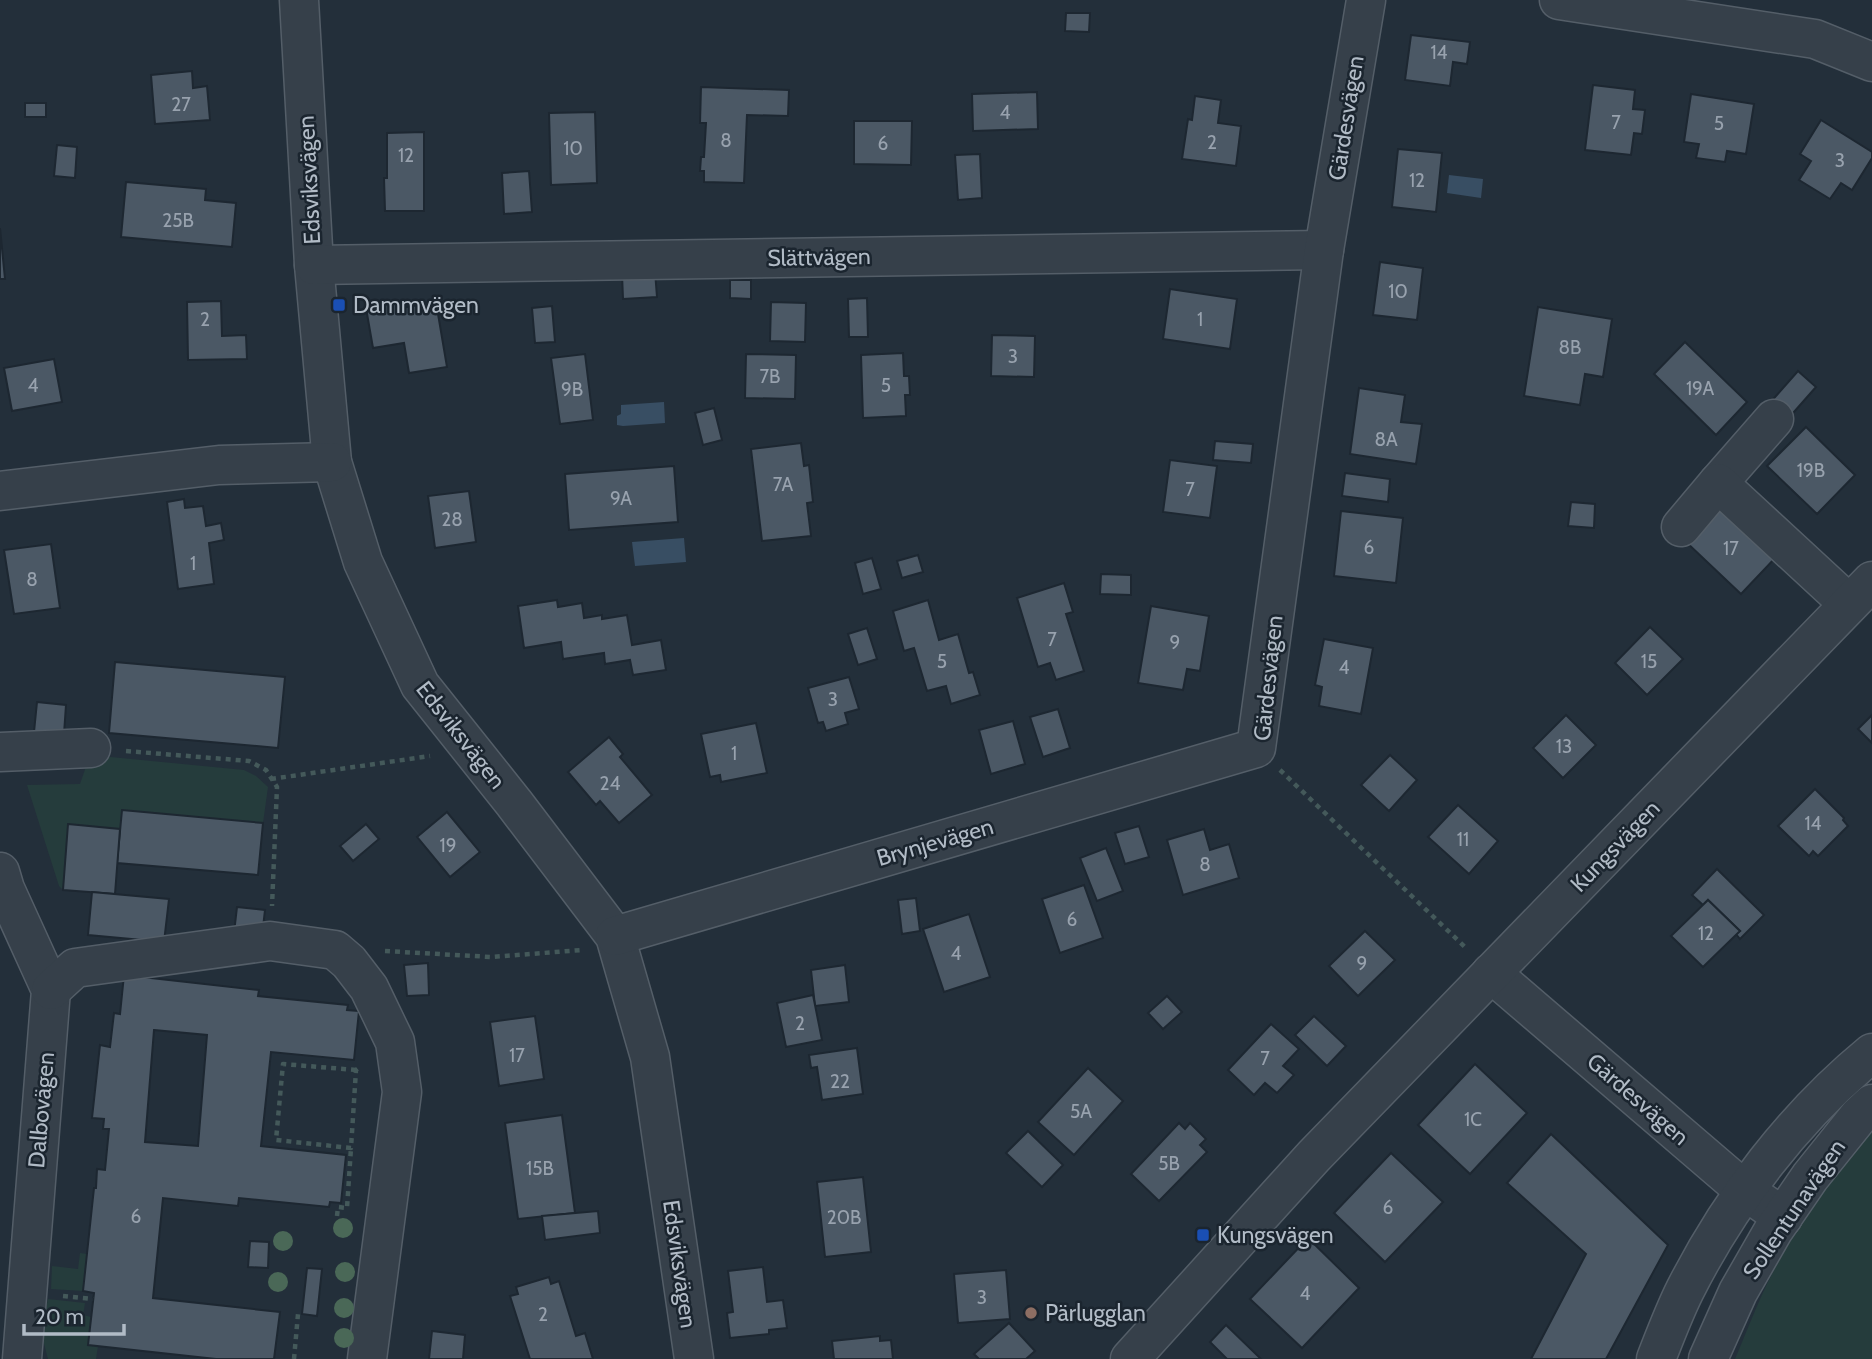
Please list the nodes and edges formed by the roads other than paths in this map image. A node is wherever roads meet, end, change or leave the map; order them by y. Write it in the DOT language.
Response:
graph roads {
  1 [pos="299,0"];
  2 [pos="1366,0"];
  3 [pos="1559,0"];
  4 [pos="1872,62"];
  5 [pos="1324,250"];
  6 [pos="314,265"];
  7 [pos="1774,419"];
  8 [pos="331,462"];
  9 [pos="1718,483"];
  10 [pos="0,491"];
  11 [pos="1681,527"];
  12 [pos="1861,593"];
  13 [pos="91,748"];
  14 [pos="1256,748"];
  15 [pos="0,752"];
  16 [pos="0,872"];
  17 [pos="601,943"];
  18 [pos="1491,973"];
  19 [pos="51,990"];
  20 [pos="1872,1053"];
  21 [pos="1872,1104"];
  22 [pos="1744,1190"];
  23 [pos="1783,1217"];
  24 [pos="22,1359"];
  25 [pos="367,1359"];
  26 [pos="694,1359"];
  27 [pos="1130,1359"];
  28 [pos="1656,1359"];
  29 [pos="1708,1359"];
  1 -- 6 [label="street, Edsviksvägen"];
  2 -- 5 [label="street, Gärdesvägen"];
  3 -- 4 [label="street"];
  5 -- 6 [label="street, Slättvägen"];
  5 -- 14 [label="street, Gärdesvägen"];
  6 -- 8 [label="street, Edsviksvägen"];
  7 -- 9 [label="street"];
  8 -- 10 [label="street"];
  8 -- 17 [label="street, Edsviksvägen"];
  9 -- 11 [label="street"];
  9 -- 12 [label="street"];
  12 -- 18 [label="street, Kungsvägen"];
  13 -- 15 [label="street"];
  14 -- 17 [label="street, Brynjevägen"];
  16 -- 19 [label="street, Dalbovägen"];
  17 -- 26 [label="street, Edsviksvägen"];
  18 -- 22 [label="street, Gärdesvägen"];
  18 -- 27 [label="street, Kungsvägen"];
  19 -- 24 [label="street, Dalbovägen"];
  19 -- 25 [label="street"];
  20 -- 22 [label="street, Sollentunavägen"];
  21 -- 23 [label="street, Sollentunavägen"];
  22 -- 23 [label="street, Gärdesvägen"];
  22 -- 28 [label="street, Sollentunavägen"];
  23 -- 29 [label="street, Sollentunavägen"];
}
